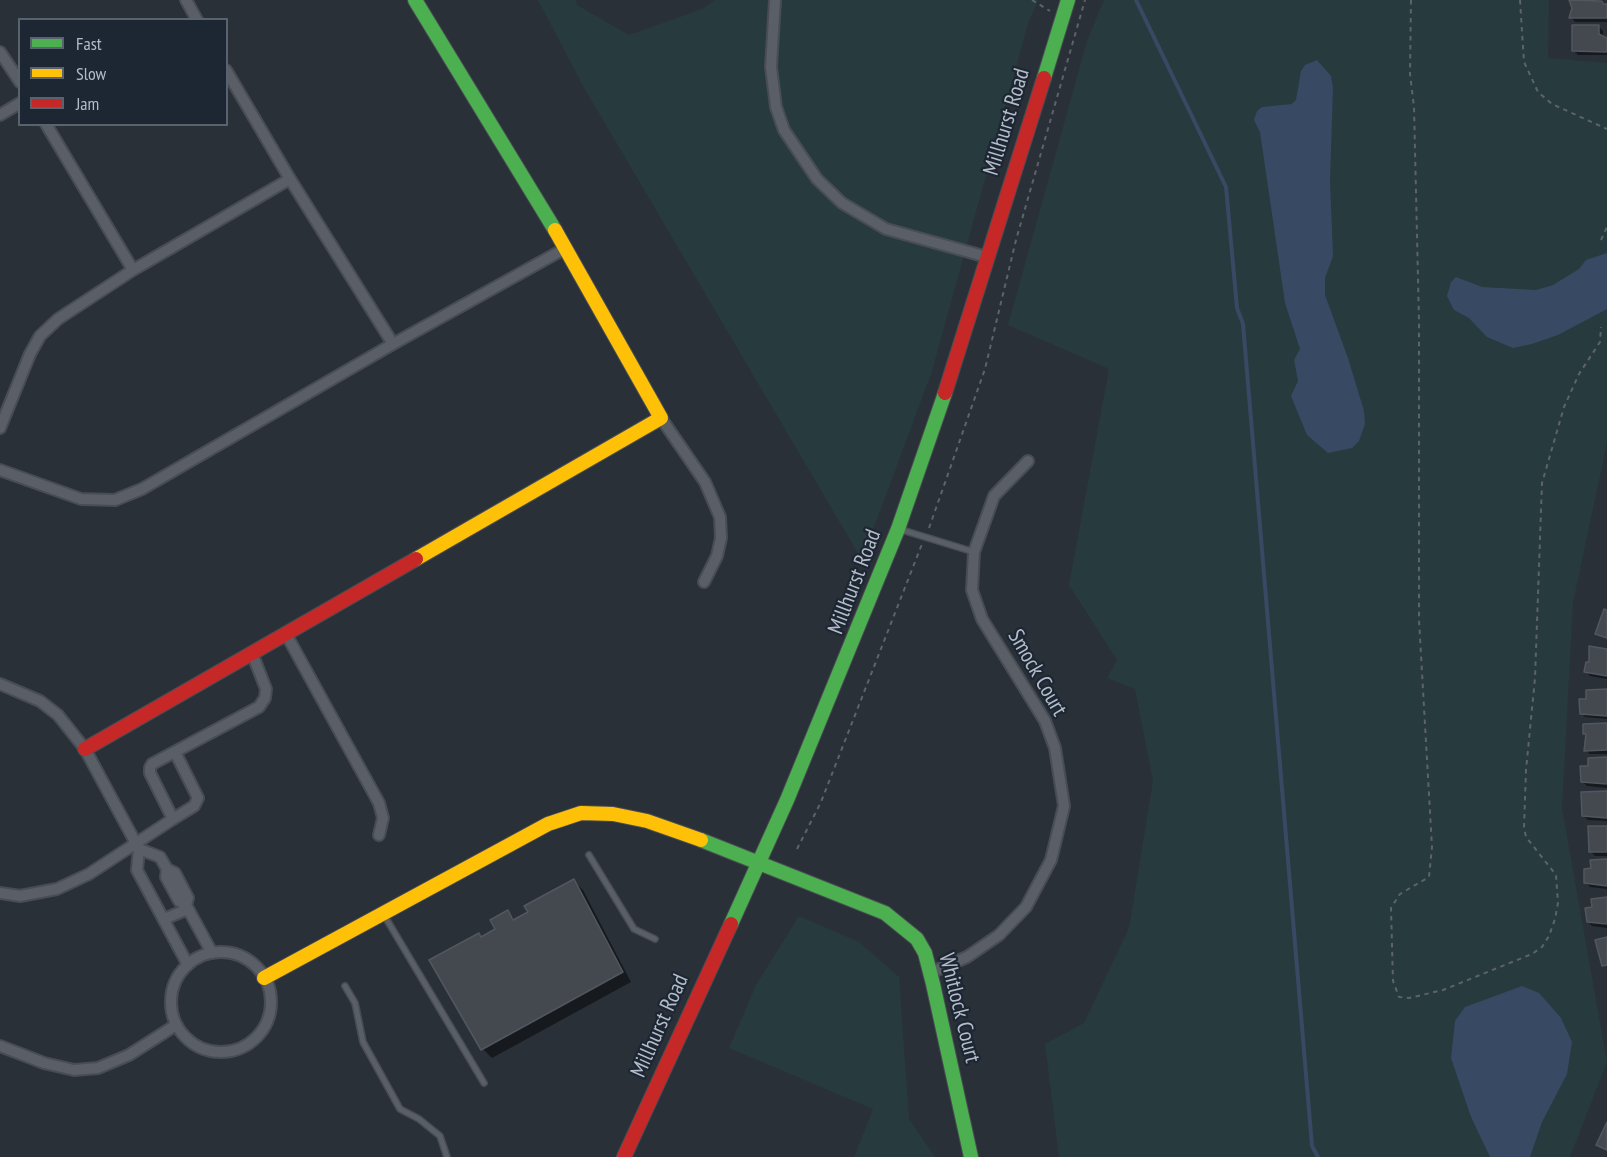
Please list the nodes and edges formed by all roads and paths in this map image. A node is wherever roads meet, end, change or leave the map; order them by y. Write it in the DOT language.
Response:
graph roads {
  1 [pos="186,0"];
  2 [pos="415,0"];
  3 [pos="775,0"];
  4 [pos="1032,0"];
  5 [pos="1068,0"];
  6 [pos="1085,0"];
  7 [pos="1411,0"];
  8 [pos="1520,0"];
  9 [pos="1061,17"];
  10 [pos="196,18"];
  11 [pos="0,52"];
  12 [pos="228,73"];
  13 [pos="18,79"];
  14 [pos="18,104"];
  15 [pos="0,115"];
  16 [pos="47,126"];
  17 [pos="1607,129"];
  18 [pos="290,179"];
  19 [pos="1607,227"];
  20 [pos="1601,240"];
  21 [pos="566,248"];
  22 [pos="987,257"];
  23 [pos="133,270"];
  24 [pos="1601,327"];
  25 [pos="393,344"];
  26 [pos="661,418"];
  27 [pos="0,428"];
  28 [pos="1028,461"];
  29 [pos="0,470"];
  30 [pos="898,529"];
  31 [pos="925,537"];
  32 [pos="974,552"];
  33 [pos="704,582"];
  34 [pos="286,634"];
  35 [pos="252,653"];
  36 [pos="0,684"];
  37 [pos="85,749"];
  38 [pos="174,752"];
  39 [pos="173,819"];
  40 [pos="379,835"];
  41 [pos="137,846"];
  42 [pos="797,849"];
  43 [pos="589,855"];
  44 [pos="759,861"];
  45 [pos="0,893"];
  46 [pos="187,907"];
  47 [pos="383,913"];
  48 [pos="164,919"];
  49 [pos="655,939"];
  50 [pos="212,952"];
  51 [pos="188,965"];
  52 [pos="930,973"];
  53 [pos="264,978"];
  54 [pos="345,986"];
  55 [pos="176,1025"];
  56 [pos="0,1046"];
  57 [pos="484,1083"];
  58 [pos="447,1157"];
  59 [pos="624,1157"];
  60 [pos="971,1157"];
  1 -- 10 [label="street"];
  2 -- 21 [label="street"];
  3 -- 22 [label="street"];
  4 -- 9 [label="path"];
  5 -- 9 [label="street, Millhurst Road"];
  6 -- 31 [label="path"];
  7 -- 24 [label="path"];
  8 -- 17 [label="path"];
  9 -- 22 [label="street, Millhurst Road"];
  11 -- 13 [label="street"];
  12 -- 18 [label="street"];
  14 -- 15 [label="street"];
  16 -- 23 [label="street"];
  18 -- 23 [label="street"];
  18 -- 25 [label="street"];
  19 -- 20 [label="path"];
  21 -- 25 [label="street"];
  21 -- 26 [label="street"];
  22 -- 30 [label="street, Millhurst Road"];
  23 -- 27 [label="street"];
  25 -- 29 [label="street"];
  26 -- 33 [label="street"];
  26 -- 34 [label="street"];
  28 -- 32 [label="street, Smock Court"];
  30 -- 31 [label="lane"];
  30 -- 44 [label="street, Millhurst Road"];
  31 -- 32 [label="lane"];
  31 -- 42 [label="path"];
  32 -- 52 [label="street, Smock Court"];
  34 -- 35 [label="street"];
  34 -- 40 [label="street"];
  35 -- 37 [label="street"];
  35 -- 38 [label="street"];
  36 -- 37 [label="street"];
  37 -- 41 [label="street"];
  38 -- 39 [label="street"];
  38 -- 39 [label="street"];
  39 -- 41 [label="street"];
  41 -- 45 [label="street"];
  41 -- 46 [label="street"];
  41 -- 48 [label="street"];
  43 -- 49 [label="lane"];
  44 -- 47 [label="street, Whitlock Court"];
  44 -- 52 [label="street, Whitlock Court"];
  44 -- 59 [label="street, Millhurst Road"];
  46 -- 48 [label="street"];
  46 -- 50 [label="street"];
  47 -- 53 [label="street, Whitlock Court"];
  47 -- 57 [label="lane"];
  48 -- 51 [label="street"];
  50 -- 51 [label="street"];
  50 -- 53 [label="street"];
  51 -- 55 [label="street"];
  52 -- 60 [label="street, Whitlock Court"];
  53 -- 55 [label="street"];
  54 -- 58 [label="lane"];
  55 -- 56 [label="street"];
}
